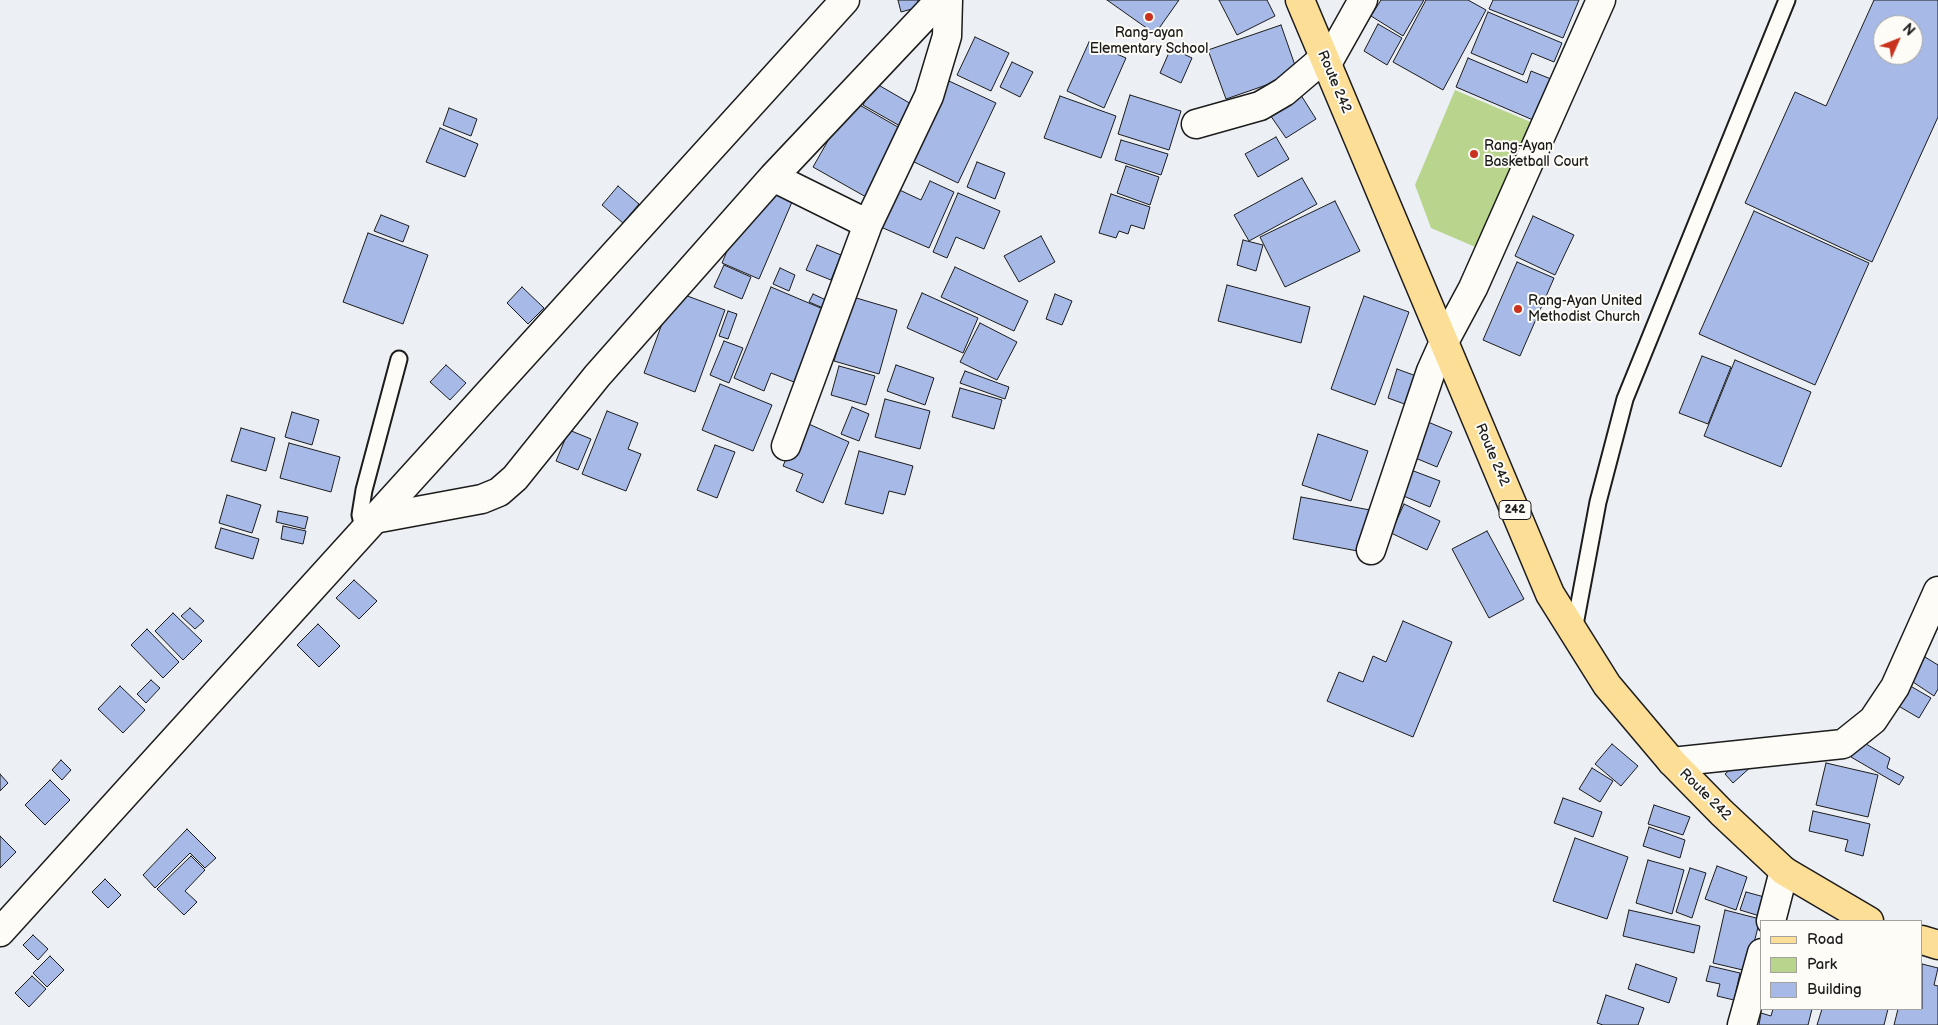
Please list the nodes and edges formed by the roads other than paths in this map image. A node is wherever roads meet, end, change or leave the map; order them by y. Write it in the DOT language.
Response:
graph roads {
  1 [pos="845,0"];
  2 [pos="940,0"];
  3 [pos="948,0"];
  4 [pos="1300,0"];
  5 [pos="1363,0"];
  6 [pos="1601,0"];
  7 [pos="1787,0"];
  8 [pos="1326,61"];
  9 [pos="1196,124"];
  10 [pos="773,177"];
  11 [pos="868,224"];
  12 [pos="1444,342"];
  13 [pos="399,359"];
  14 [pos="786,446"];
  15 [pos="369,525"];
  16 [pos="1370,550"];
  17 [pos="1938,591"];
  18 [pos="1573,631"];
  19 [pos="1672,762"];
  20 [pos="1784,871"];
  21 [pos="1770,920"];
  22 [pos="1867,920"];
  23 [pos="0,932"];
  24 [pos="1923,940"];
  25 [pos="1938,945"];
  26 [pos="1760,960"];
  27 [pos="1742,1025"];
  1 -- 15 [label="street"];
  2 -- 10 [label="street"];
  3 -- 11 [label="street"];
  4 -- 8 [label="main road, Route 242 / 242"];
  5 -- 8 [label="street"];
  6 -- 12 [label="street"];
  7 -- 18 [label="lane"];
  8 -- 9 [label="street"];
  8 -- 12 [label="main road, Route 242 / 242"];
  10 -- 11 [label="street"];
  10 -- 15 [label="street"];
  11 -- 14 [label="street"];
  12 -- 16 [label="street"];
  12 -- 18 [label="main road, Route 242 / 242"];
  13 -- 15 [label="lane"];
  15 -- 23 [label="street"];
  17 -- 19 [label="street"];
  18 -- 19 [label="main road, Route 242 / 242"];
  19 -- 20 [label="main road, Route 242 / 242"];
  20 -- 21 [label="street"];
  20 -- 22 [label="main road, Route 242 / 242"];
  24 -- 25 [label="main road"];
  26 -- 27 [label="street"];
}
